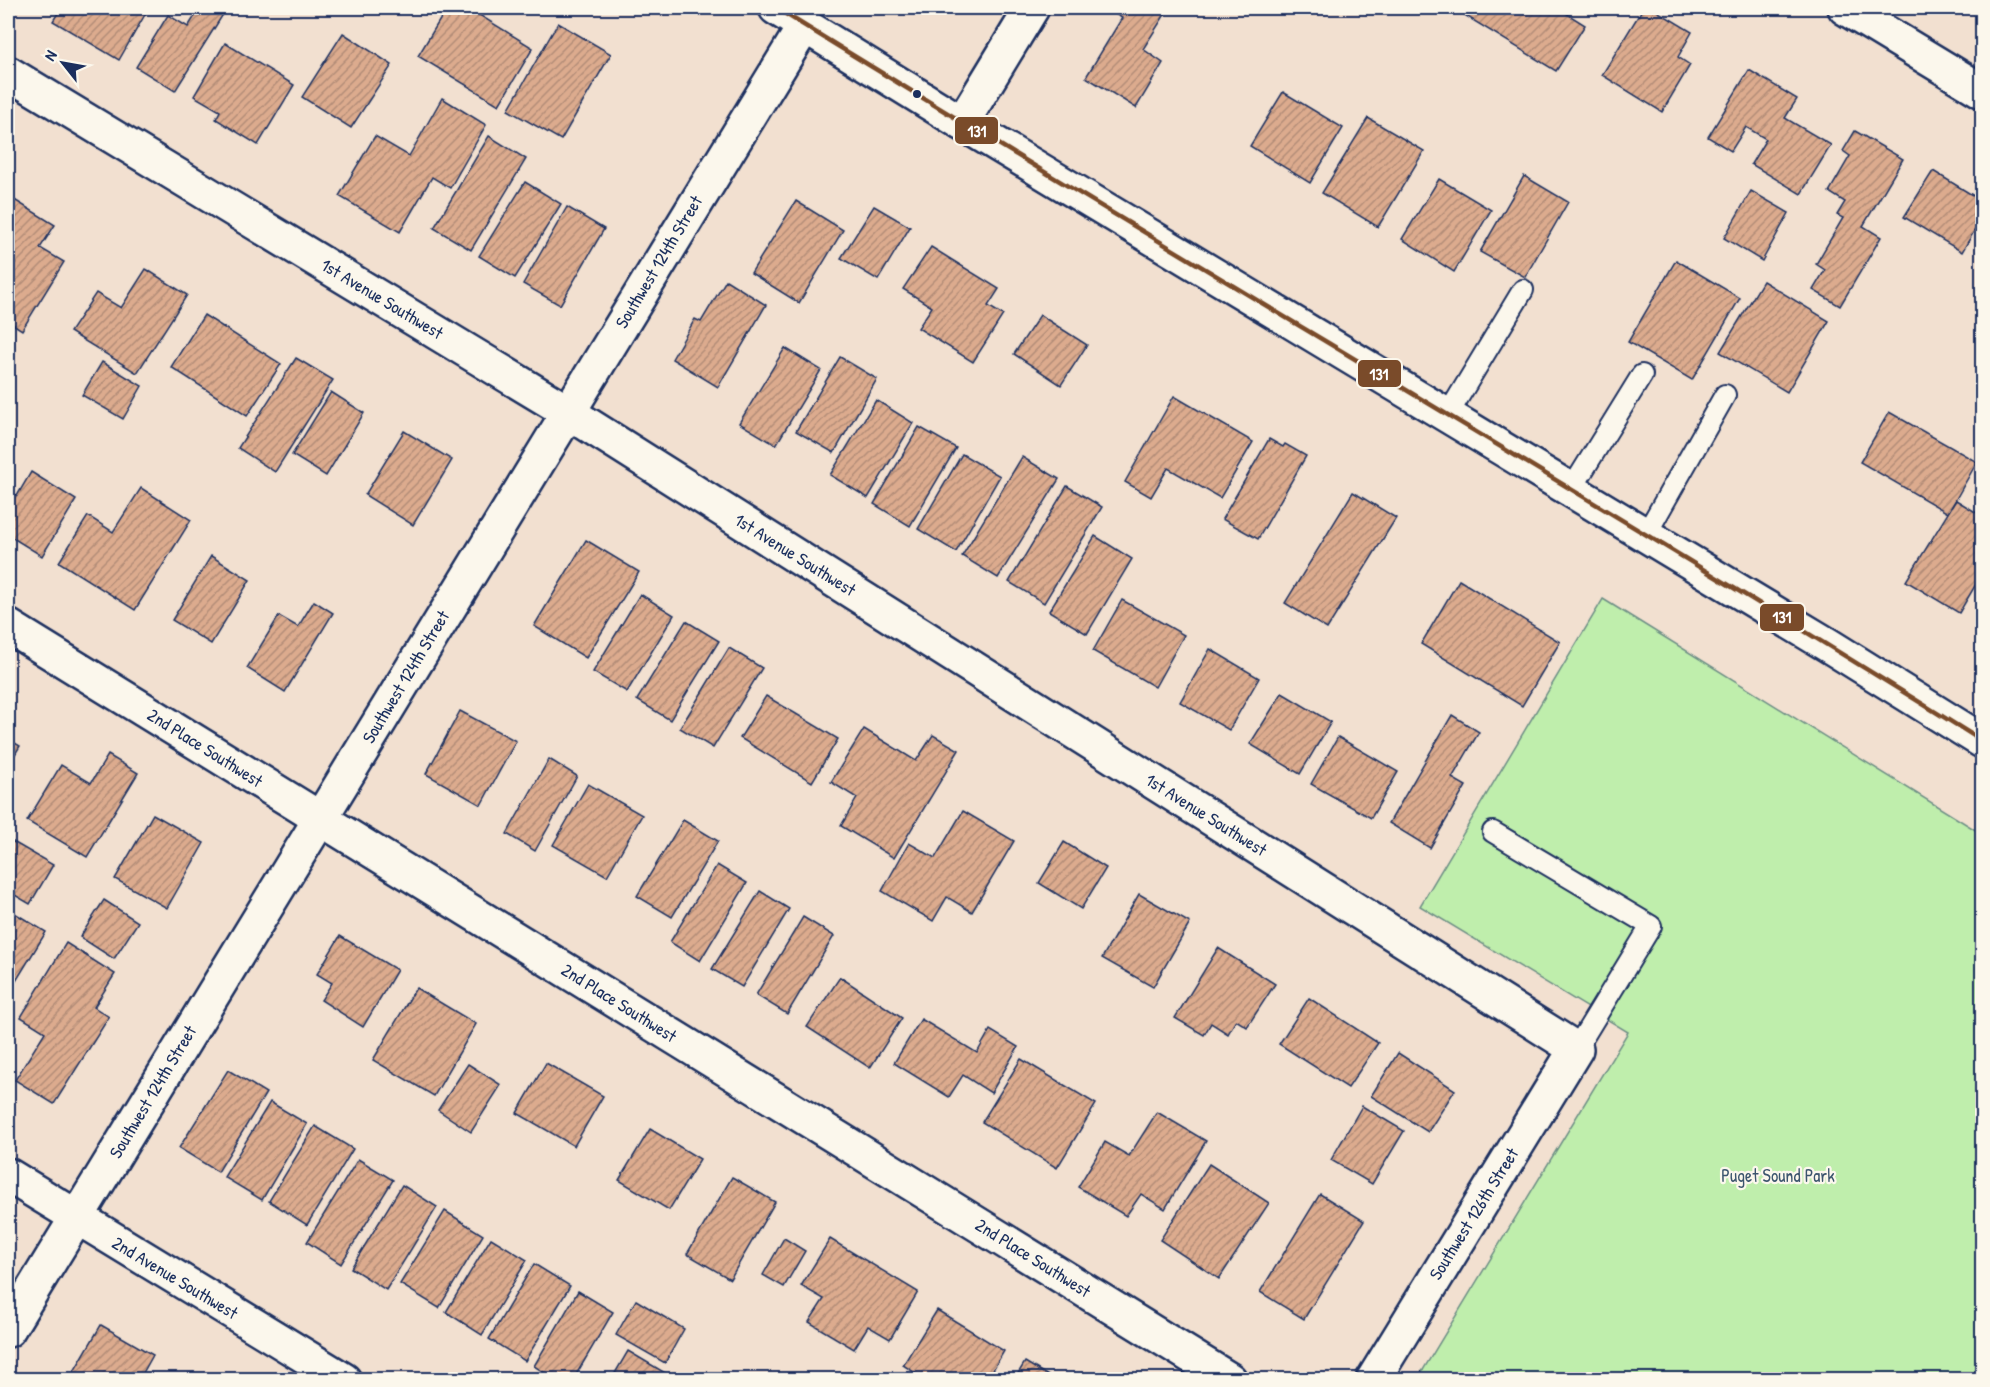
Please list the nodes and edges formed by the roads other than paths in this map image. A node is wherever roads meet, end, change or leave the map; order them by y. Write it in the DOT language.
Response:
graph roads {
  1 [pos="776,8"];
  2 [pos="1032,8"];
  3 [pos="1845,8"];
  4 [pos="805,25"];
  5 [pos="8,73"];
  6 [pos="1983,91"];
  7 [pos="962,123"];
  8 [pos="1523,290"];
  9 [pos="1642,375"];
  10 [pos="1725,395"];
  11 [pos="568,412"];
  12 [pos="1447,416"];
  13 [pos="1571,490"];
  14 [pos="1645,536"];
  15 [pos="8,626"];
  16 [pos="1983,741"];
  17 [pos="320,818"];
  18 [pos="1493,832"];
  19 [pos="1576,1049"];
  20 [pos="8,1174"];
  21 [pos="76,1218"];
  22 [pos="8,1330"];
  23 [pos="344,1380"];
  24 [pos="1230,1380"];
  25 [pos="1373,1380"];
  1 -- 4 [label="street"];
  2 -- 7 [label="street"];
  3 -- 6 [label="street"];
  4 -- 7 [label="street"];
  4 -- 11 [label="street, Southwest 124th Street"];
  5 -- 11 [label="street, 1st Avenue Southwest"];
  7 -- 12 [label="street"];
  8 -- 12 [label="lane"];
  9 -- 13 [label="lane"];
  10 -- 14 [label="lane"];
  11 -- 17 [label="street, Southwest 124th Street"];
  11 -- 19 [label="street, 1st Avenue Southwest"];
  12 -- 13 [label="street"];
  13 -- 14 [label="street"];
  14 -- 16 [label="street"];
  15 -- 17 [label="street, 2nd Place Southwest"];
  17 -- 21 [label="street, Southwest 124th Street"];
  17 -- 24 [label="street, 2nd Place Southwest"];
  18 -- 19 [label="lane"];
  19 -- 25 [label="street, Southwest 126th Street"];
  20 -- 21 [label="street, 2nd Avenue Southwest"];
  21 -- 22 [label="street, Southwest 124th Street"];
  21 -- 23 [label="street, 2nd Avenue Southwest"];
}
